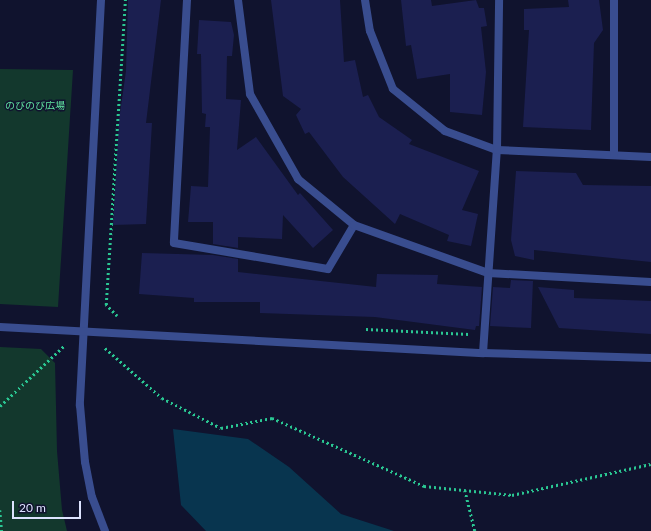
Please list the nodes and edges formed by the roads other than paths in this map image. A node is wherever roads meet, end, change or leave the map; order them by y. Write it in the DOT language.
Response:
graph roads {
  1 [pos="100,0"];
  2 [pos="187,0"];
  3 [pos="238,0"];
  4 [pos="365,0"];
  5 [pos="499,0"];
  6 [pos="614,0"];
  7 [pos="497,150"];
  8 [pos="614,154"];
  9 [pos="651,157"];
  10 [pos="354,224"];
  11 [pos="488,273"];
  12 [pos="651,282"];
  13 [pos="0,327"];
  14 [pos="82,331"];
  15 [pos="483,353"];
  16 [pos="651,358"];
  17 [pos="105,531"];
  1 -- 14 [label="street"];
  2 -- 10 [label="street"];
  3 -- 10 [label="street"];
  4 -- 7 [label="street"];
  5 -- 7 [label="street"];
  6 -- 8 [label="street"];
  7 -- 8 [label="street"];
  7 -- 11 [label="street"];
  8 -- 9 [label="street"];
  10 -- 11 [label="street"];
  11 -- 12 [label="street"];
  11 -- 15 [label="street"];
  13 -- 14 [label="street"];
  14 -- 15 [label="street"];
  14 -- 17 [label="street"];
  15 -- 16 [label="street"];
}
